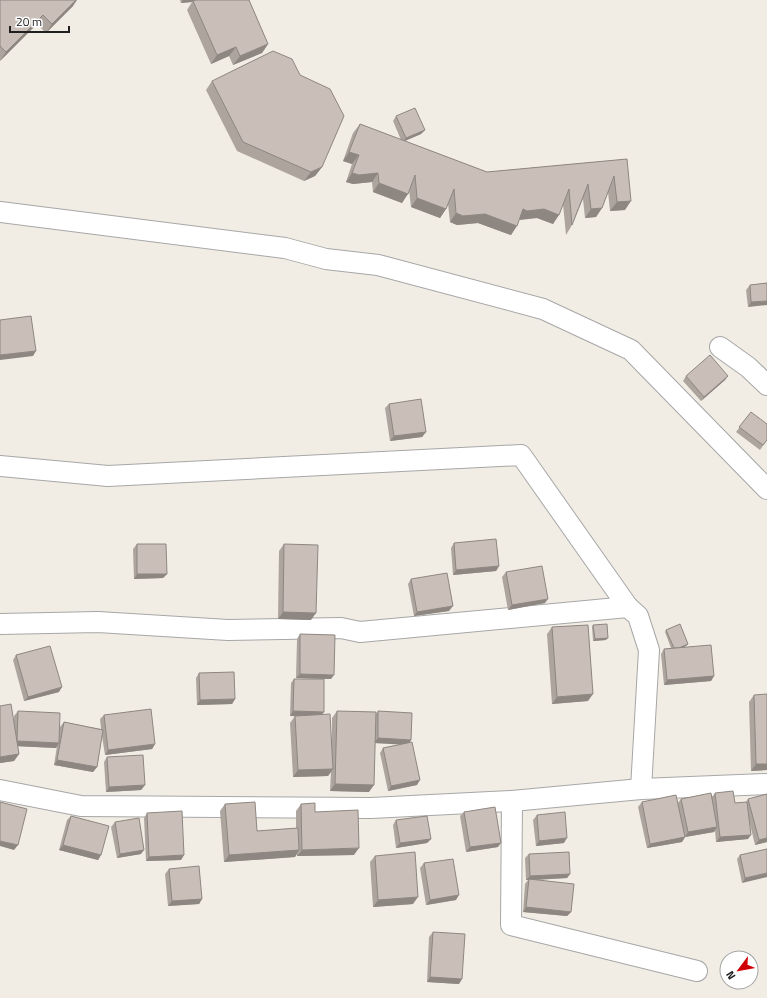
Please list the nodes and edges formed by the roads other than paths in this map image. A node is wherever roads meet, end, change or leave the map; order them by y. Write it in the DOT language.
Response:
graph roads {
  1 [pos="0,212"];
  2 [pos="720,347"];
  3 [pos="767,385"];
  4 [pos="0,466"];
  5 [pos="767,489"];
  6 [pos="628,606"];
  7 [pos="0,624"];
  8 [pos="767,784"];
  9 [pos="641,789"];
  10 [pos="0,790"];
  11 [pos="512,801"];
  12 [pos="697,971"];
  1 -- 5 [label="street"];
  2 -- 3 [label="street"];
  4 -- 6 [label="street"];
  6 -- 7 [label="street"];
  6 -- 9 [label="street"];
  8 -- 9 [label="street"];
  9 -- 11 [label="street"];
  10 -- 11 [label="street"];
  11 -- 12 [label="street"];
}
